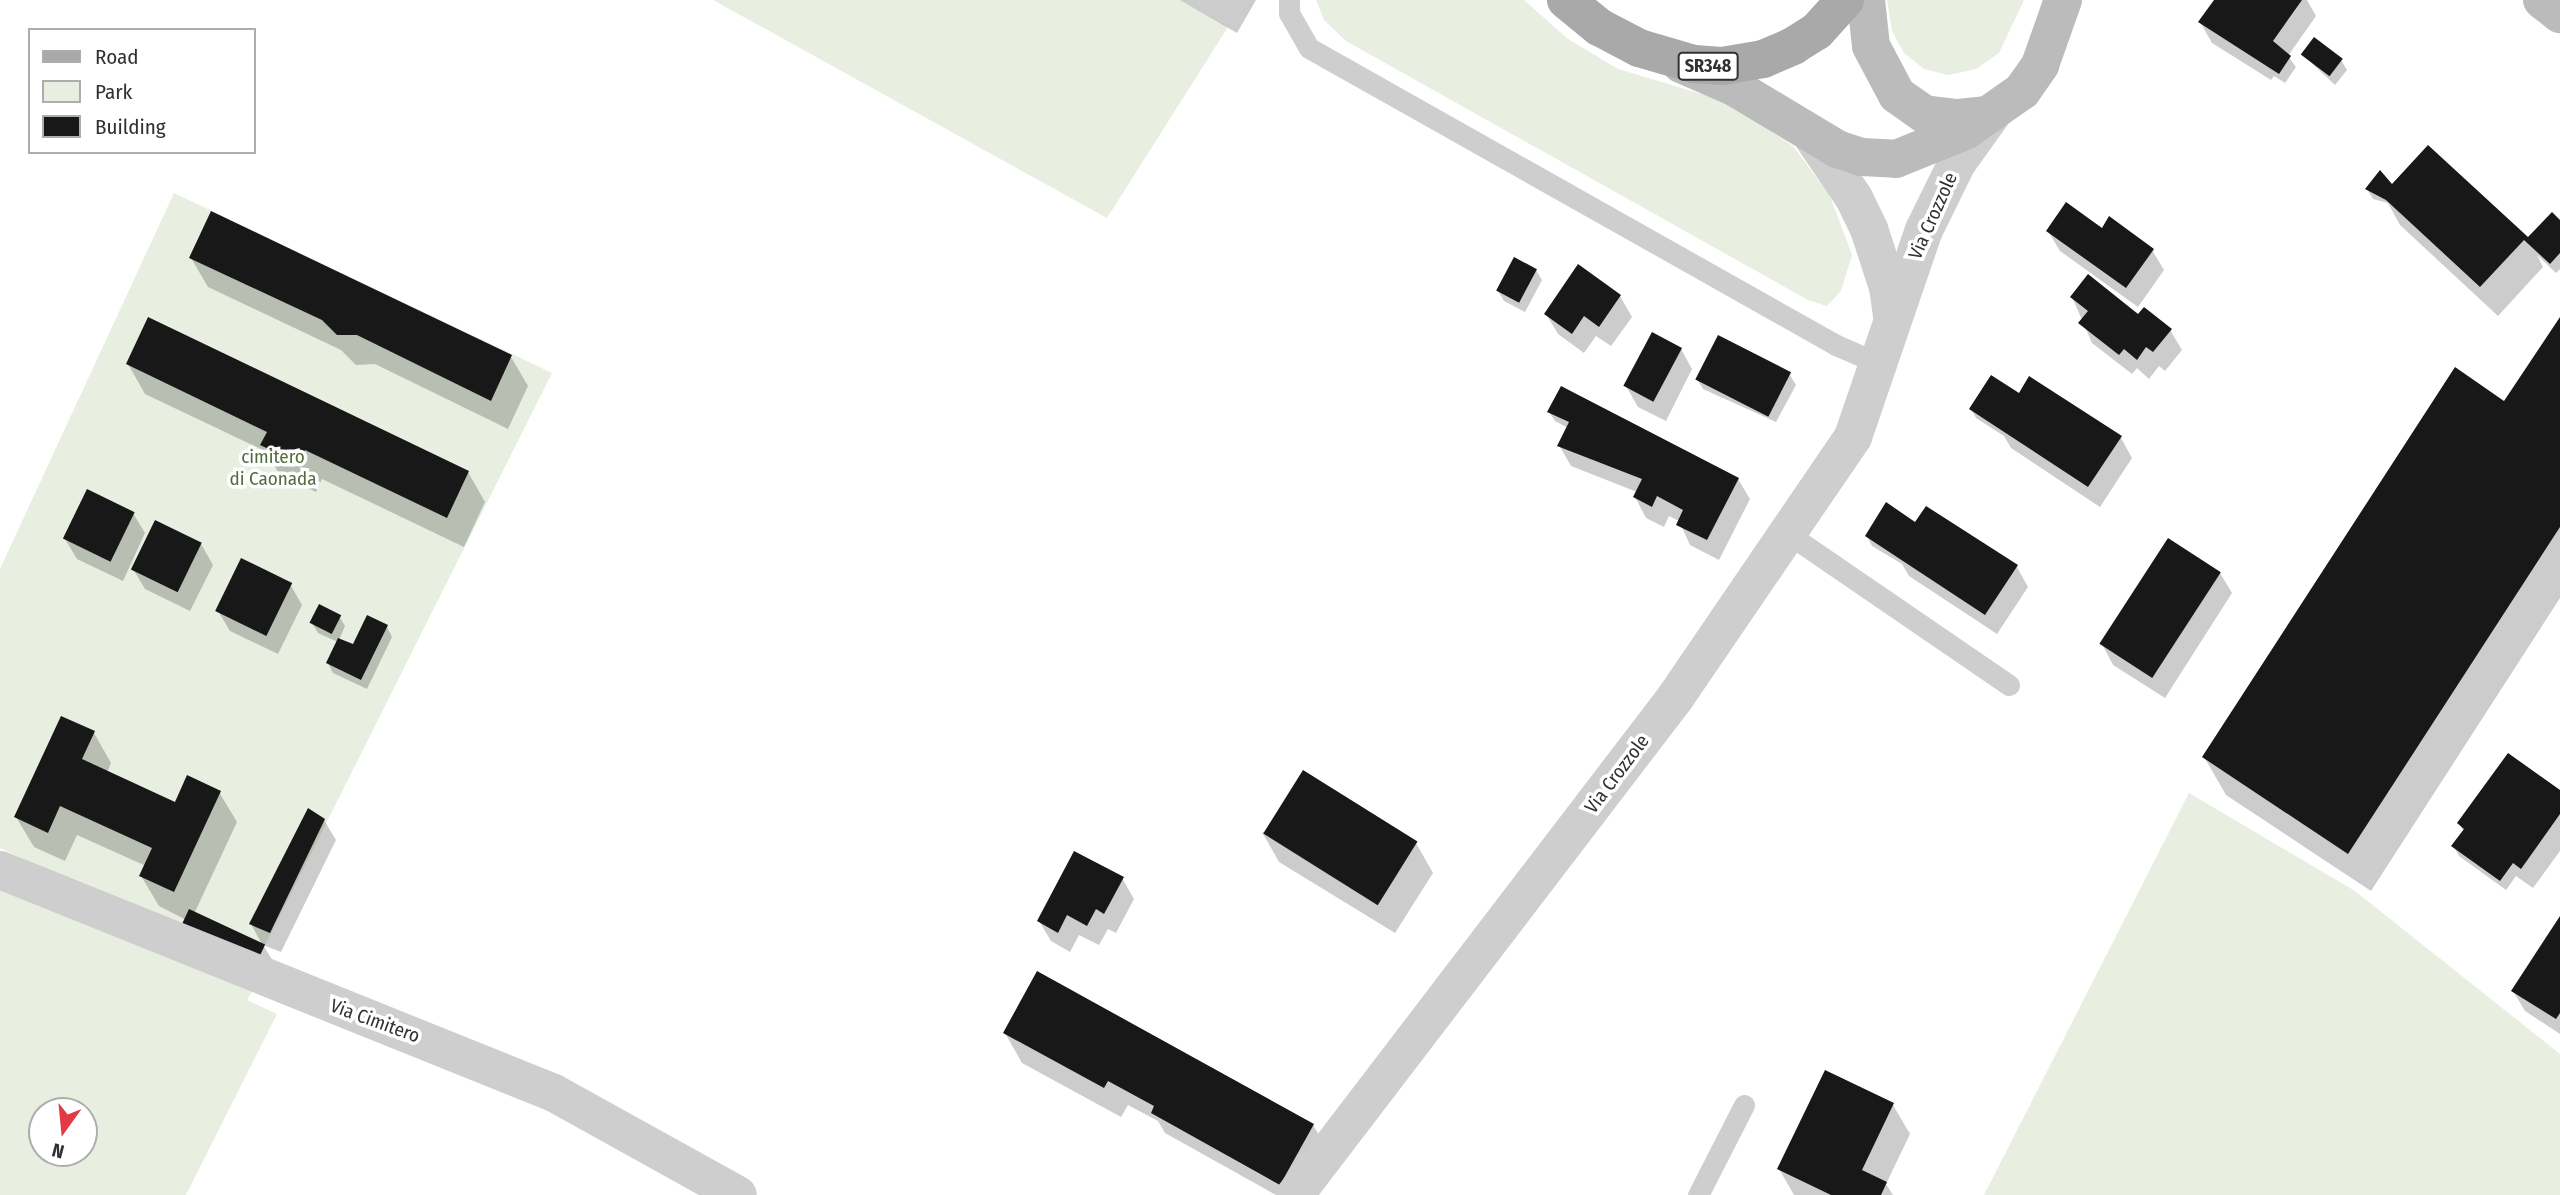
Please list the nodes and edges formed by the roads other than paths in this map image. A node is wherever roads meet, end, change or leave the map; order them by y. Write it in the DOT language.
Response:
graph roads {
  1 [pos="1289,0"];
  2 [pos="1566,0"];
  3 [pos="1845,0"];
  4 [pos="1866,0"];
  5 [pos="2063,0"];
  6 [pos="2542,0"];
  7 [pos="2560,14"];
  8 [pos="1666,57"];
  9 [pos="1994,113"];
  10 [pos="1812,136"];
  11 [pos="1891,326"];
  12 [pos="1880,364"];
  13 [pos="1787,533"];
  14 [pos="2009,685"];
  15 [pos="0,870"];
  16 [pos="1744,1105"];
  17 [pos="738,1195"];
  18 [pos="1295,1195"];
  19 [pos="1698,1195"];
  1 -- 12 [label="lane"];
  2 -- 8 [label="main road, SR348"];
  3 -- 8 [label="main road, SR348"];
  4 -- 9 [label="main road"];
  5 -- 9 [label="main road"];
  6 -- 7 [label="main road"];
  8 -- 10 [label="main road"];
  9 -- 10 [label="main road"];
  9 -- 11 [label="street, Via Crozzole"];
  10 -- 11 [label="street, Via Crozzole"];
  11 -- 12 [label="street, Via Crozzole"];
  12 -- 13 [label="street, Via Crozzole"];
  13 -- 14 [label="lane"];
  13 -- 18 [label="street, Via Crozzole"];
  15 -- 17 [label="street, Via Cimitero"];
  16 -- 19 [label="lane"];
}
